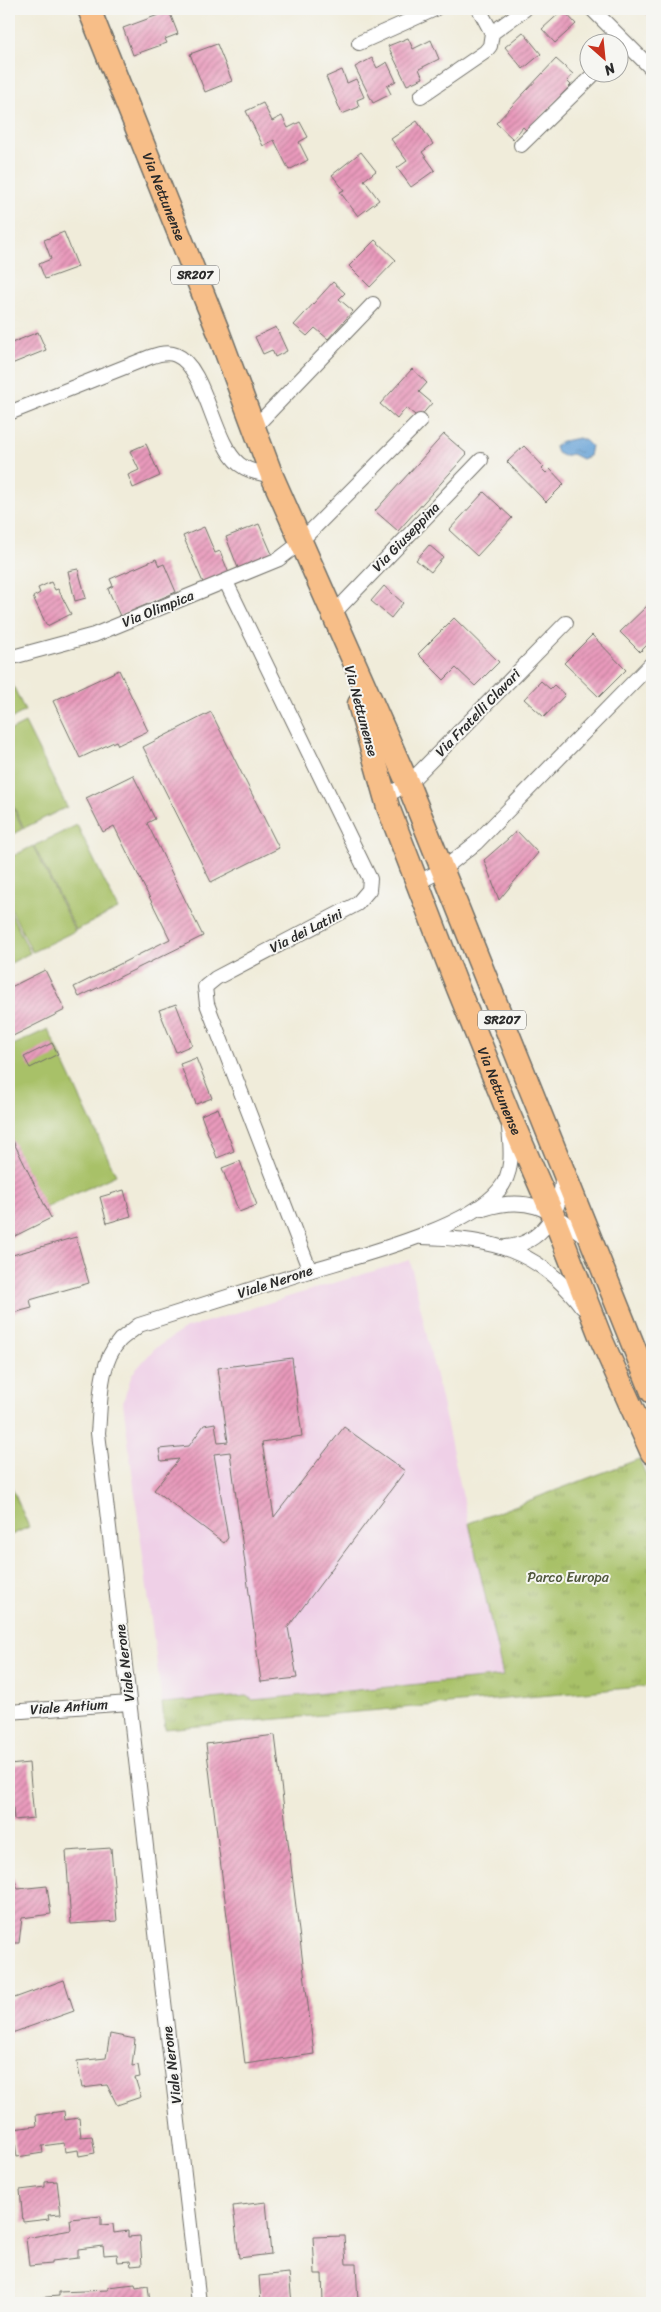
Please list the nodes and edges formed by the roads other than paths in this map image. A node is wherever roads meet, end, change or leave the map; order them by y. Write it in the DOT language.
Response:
graph roads {
  1 [pos="89,9"];
  2 [pos="435,9"];
  3 [pos="479,9"];
  4 [pos="525,9"];
  5 [pos="592,9"];
  6 [pos="610,32"];
  7 [pos="492,33"];
  8 [pos="360,43"];
  9 [pos="628,51"];
  10 [pos="652,69"];
  11 [pos="586,82"];
  12 [pos="421,96"];
  13 [pos="521,145"];
  14 [pos="373,304"];
  15 [pos="9,413"];
  16 [pos="420,421"];
  17 [pos="254,428"];
  18 [pos="481,460"];
  19 [pos="272,476"];
  20 [pos="300,542"];
  21 [pos="226,582"];
  22 [pos="332,615"];
  23 [pos="566,623"];
  24 [pos="341,636"];
  25 [pos="9,658"];
  26 [pos="652,663"];
  27 [pos="408,784"];
  28 [pos="385,796"];
  29 [pos="442,870"];
  30 [pos="418,883"];
  31 [pos="508,1112"];
  32 [pos="562,1170"];
  33 [pos="471,1212"];
  34 [pos="553,1215"];
  35 [pos="418,1237"];
  36 [pos="591,1240"];
  37 [pos="506,1247"];
  38 [pos="310,1271"];
  39 [pos="602,1341"];
  40 [pos="652,1392"];
  41 [pos="652,1453"];
  42 [pos="130,1703"];
  43 [pos="9,1712"];
  44 [pos="199,2303"];
  1 -- 17 [label="main road, Via Nettunense / SR207"];
  2 -- 8 [label="street"];
  3 -- 7 [label="street"];
  4 -- 7 [label="street"];
  5 -- 6 [label="street"];
  7 -- 12 [label="street"];
  9 -- 10 [label="street"];
  11 -- 13 [label="street"];
  14 -- 17 [label="street"];
  15 -- 19 [label="street"];
  16 -- 20 [label="street, Via Olimpica"];
  17 -- 19 [label="main road, Via Nettunense / SR207"];
  18 -- 22 [label="street, Via Giuseppina"];
  19 -- 20 [label="main road, Via Nettunense / SR207"];
  20 -- 21 [label="street, Via Olimpica"];
  20 -- 22 [label="main road, Via Nettunense / SR207"];
  21 -- 25 [label="street, Via Olimpica"];
  21 -- 38 [label="street, Via dei Latini"];
  22 -- 24 [label="main road, Via Nettunense / SR207"];
  23 -- 27 [label="street, Via Fratelli Clavari"];
  24 -- 27 [label="main road, Via Nettunense / SR207"];
  24 -- 28 [label="main road, Via Nettunense / SR207"];
  26 -- 29 [label="street"];
  27 -- 28 [label="street, Via Fratelli Clavari"];
  27 -- 29 [label="main road, Via Nettunense / SR207"];
  28 -- 30 [label="main road, Via Nettunense / SR207"];
  29 -- 30 [label="street"];
  29 -- 32 [label="main road, Via Nettunense / SR207"];
  30 -- 31 [label="main road, Via Nettunense / SR207"];
  31 -- 33 [label="street, Viale Nerone"];
  31 -- 34 [label="main road, Via Nettunense / SR207"];
  32 -- 34 [label="street, Viale Nerone"];
  32 -- 36 [label="main road, Via Nettunense / SR207"];
  33 -- 34 [label="street, Viale Nerone"];
  33 -- 35 [label="street, Viale Nerone"];
  34 -- 36 [label="street, Viale Nerone"];
  34 -- 37 [label="street, Viale Nerone"];
  34 -- 39 [label="main road, Via Nettunense / SR207"];
  35 -- 37 [label="street, Viale Nerone"];
  35 -- 38 [label="street, Viale Nerone"];
  36 -- 40 [label="main road, Via Nettunense / SR207"];
  37 -- 39 [label="street, Viale Nerone"];
  38 -- 42 [label="street, Viale Nerone"];
  39 -- 41 [label="main road, Via Nettunense / SR207"];
  42 -- 43 [label="street, Viale Antium"];
  42 -- 44 [label="street, Viale Nerone"];
}
